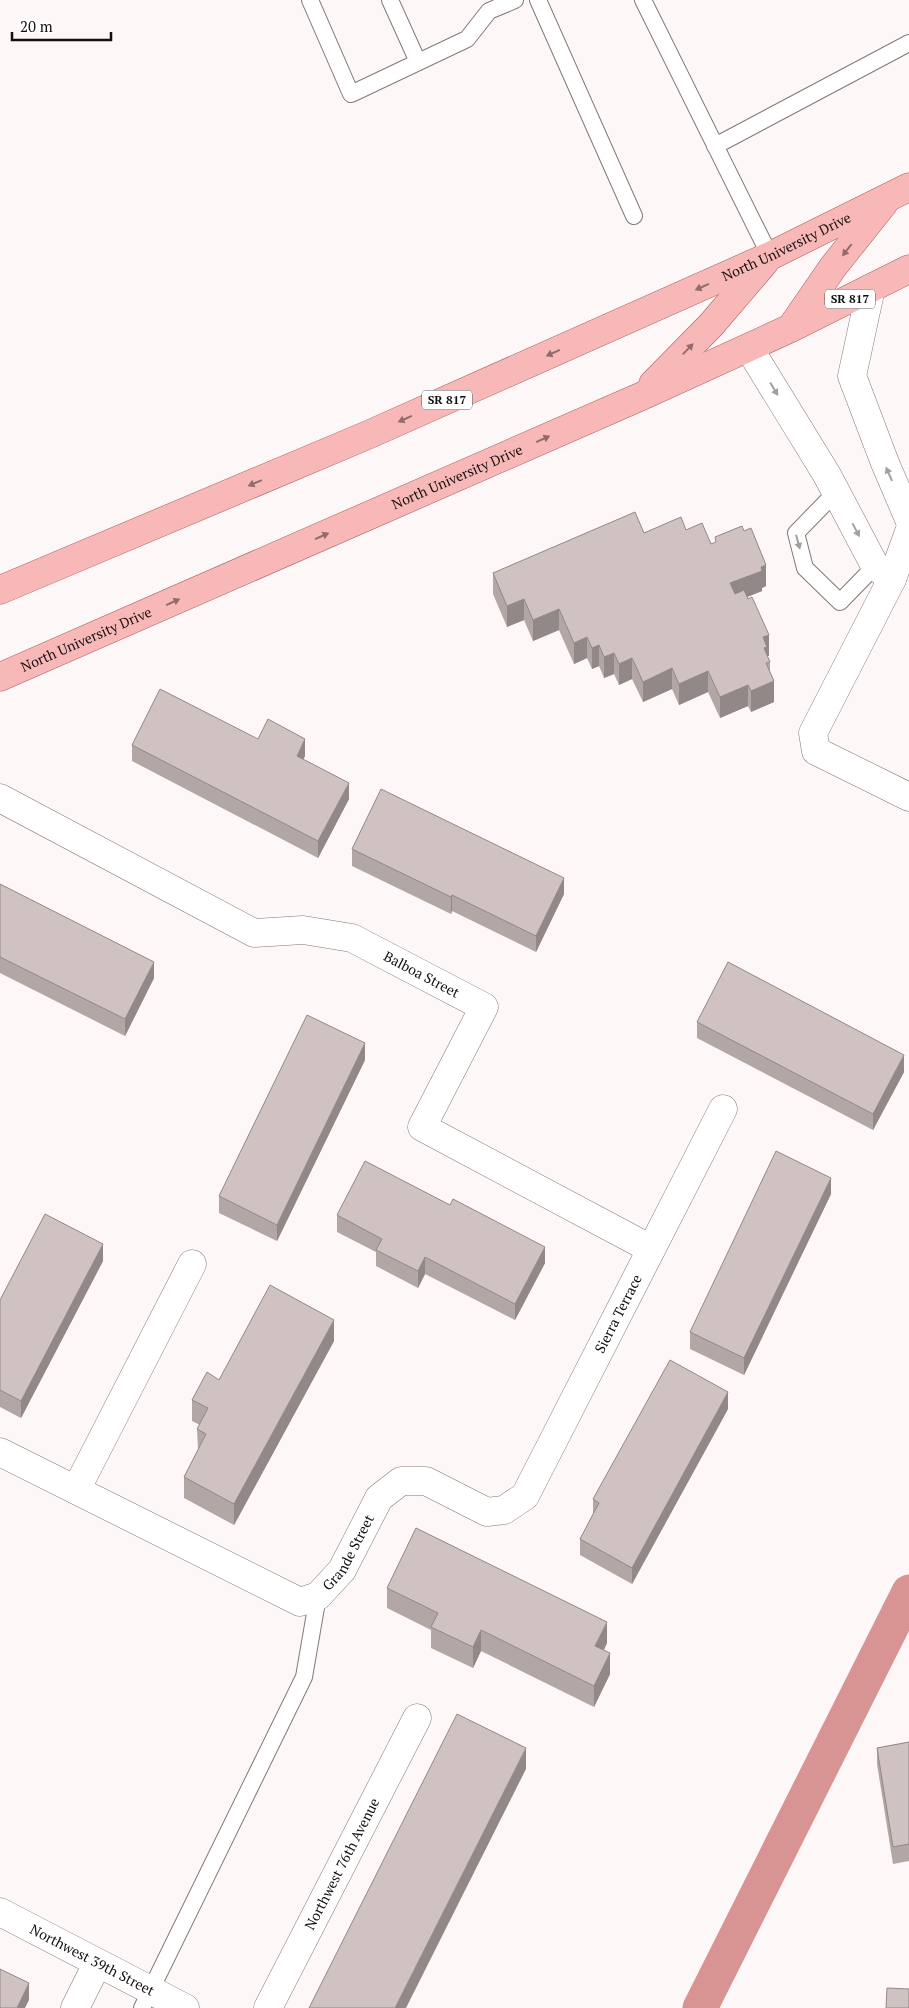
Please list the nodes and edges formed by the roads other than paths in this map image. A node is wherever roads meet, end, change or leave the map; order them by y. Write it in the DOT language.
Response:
graph roads {
  1 [pos="310,0"];
  2 [pos="390,0"];
  3 [pos="515,0"];
  4 [pos="538,0"];
  5 [pos="643,0"];
  6 [pos="487,5"];
  7 [pos="909,43"];
  8 [pos="418,62"];
  9 [pos="715,146"];
  10 [pos="898,193"];
  11 [pos="634,216"];
  12 [pos="770,256"];
  13 [pos="909,269"];
  14 [pos="871,288"];
  15 [pos="791,328"];
  16 [pos="749,348"];
  17 [pos="642,396"];
  18 [pos="836,492"];
  19 [pos="909,519"];
  20 [pos="909,532"];
  21 [pos="884,573"];
  22 [pos="0,590"];
  23 [pos="0,677"];
  24 [pos="909,797"];
  25 [pos="0,798"];
  26 [pos="723,1108"];
  27 [pos="652,1249"];
  28 [pos="192,1264"];
  29 [pos="0,1452"];
  30 [pos="76,1490"];
  31 [pos="504,1510"];
  32 [pos="318,1596"];
  33 [pos="417,1718"];
  34 [pos="0,1912"];
  35 [pos="97,1964"];
  36 [pos="146,2000"];
  37 [pos="74,2008"];
  38 [pos="184,2008"];
  39 [pos="268,2008"];
  1 -- 8 [label="lane"];
  2 -- 8 [label="lane"];
  3 -- 6 [label="lane"];
  4 -- 11 [label="lane"];
  5 -- 9 [label="lane"];
  6 -- 8 [label="lane"];
  7 -- 9 [label="lane"];
  9 -- 12 [label="lane"];
  10 -- 12 [label="main road, North University Drive / SR 817"];
  10 -- 15 [label="main road, one-way"];
  17 -- 12 [label="main road, one-way"];
  12 -- 22 [label="main road, North University Drive / SR 817, one-way"];
  13 -- 14 [label="main road, North University Drive / SR 817"];
  14 -- 15 [label="main road, North University Drive / SR 817"];
  19 -- 14 [label="street, one-way"];
  15 -- 16 [label="main road, North University Drive / SR 817"];
  16 -- 17 [label="main road, North University Drive / SR 817"];
  16 -- 18 [label="street, one-way"];
  23 -- 17 [label="main road, North University Drive / SR 817, one-way"];
  18 -- 21 [label="street, one-way"];
  18 -- 21 [label="lane, one-way"];
  20 -- 21 [label="street"];
  21 -- 24 [label="street"];
  25 -- 27 [label="street, Balboa Street"];
  26 -- 27 [label="street, Sierra Terrace"];
  27 -- 31 [label="street, Sierra Terrace"];
  28 -- 30 [label="street"];
  29 -- 30 [label="street, Grande Street"];
  30 -- 32 [label="street, Grande Street"];
  31 -- 32 [label="street, Grande Street"];
  32 -- 36 [label="lane"];
  33 -- 39 [label="street, Northwest 76th Avenue"];
  34 -- 35 [label="street, Northwest 39th Street"];
  35 -- 36 [label="street, Northwest 39th Street"];
  35 -- 37 [label="street"];
  36 -- 38 [label="street, Northwest 39th Street"];
}
